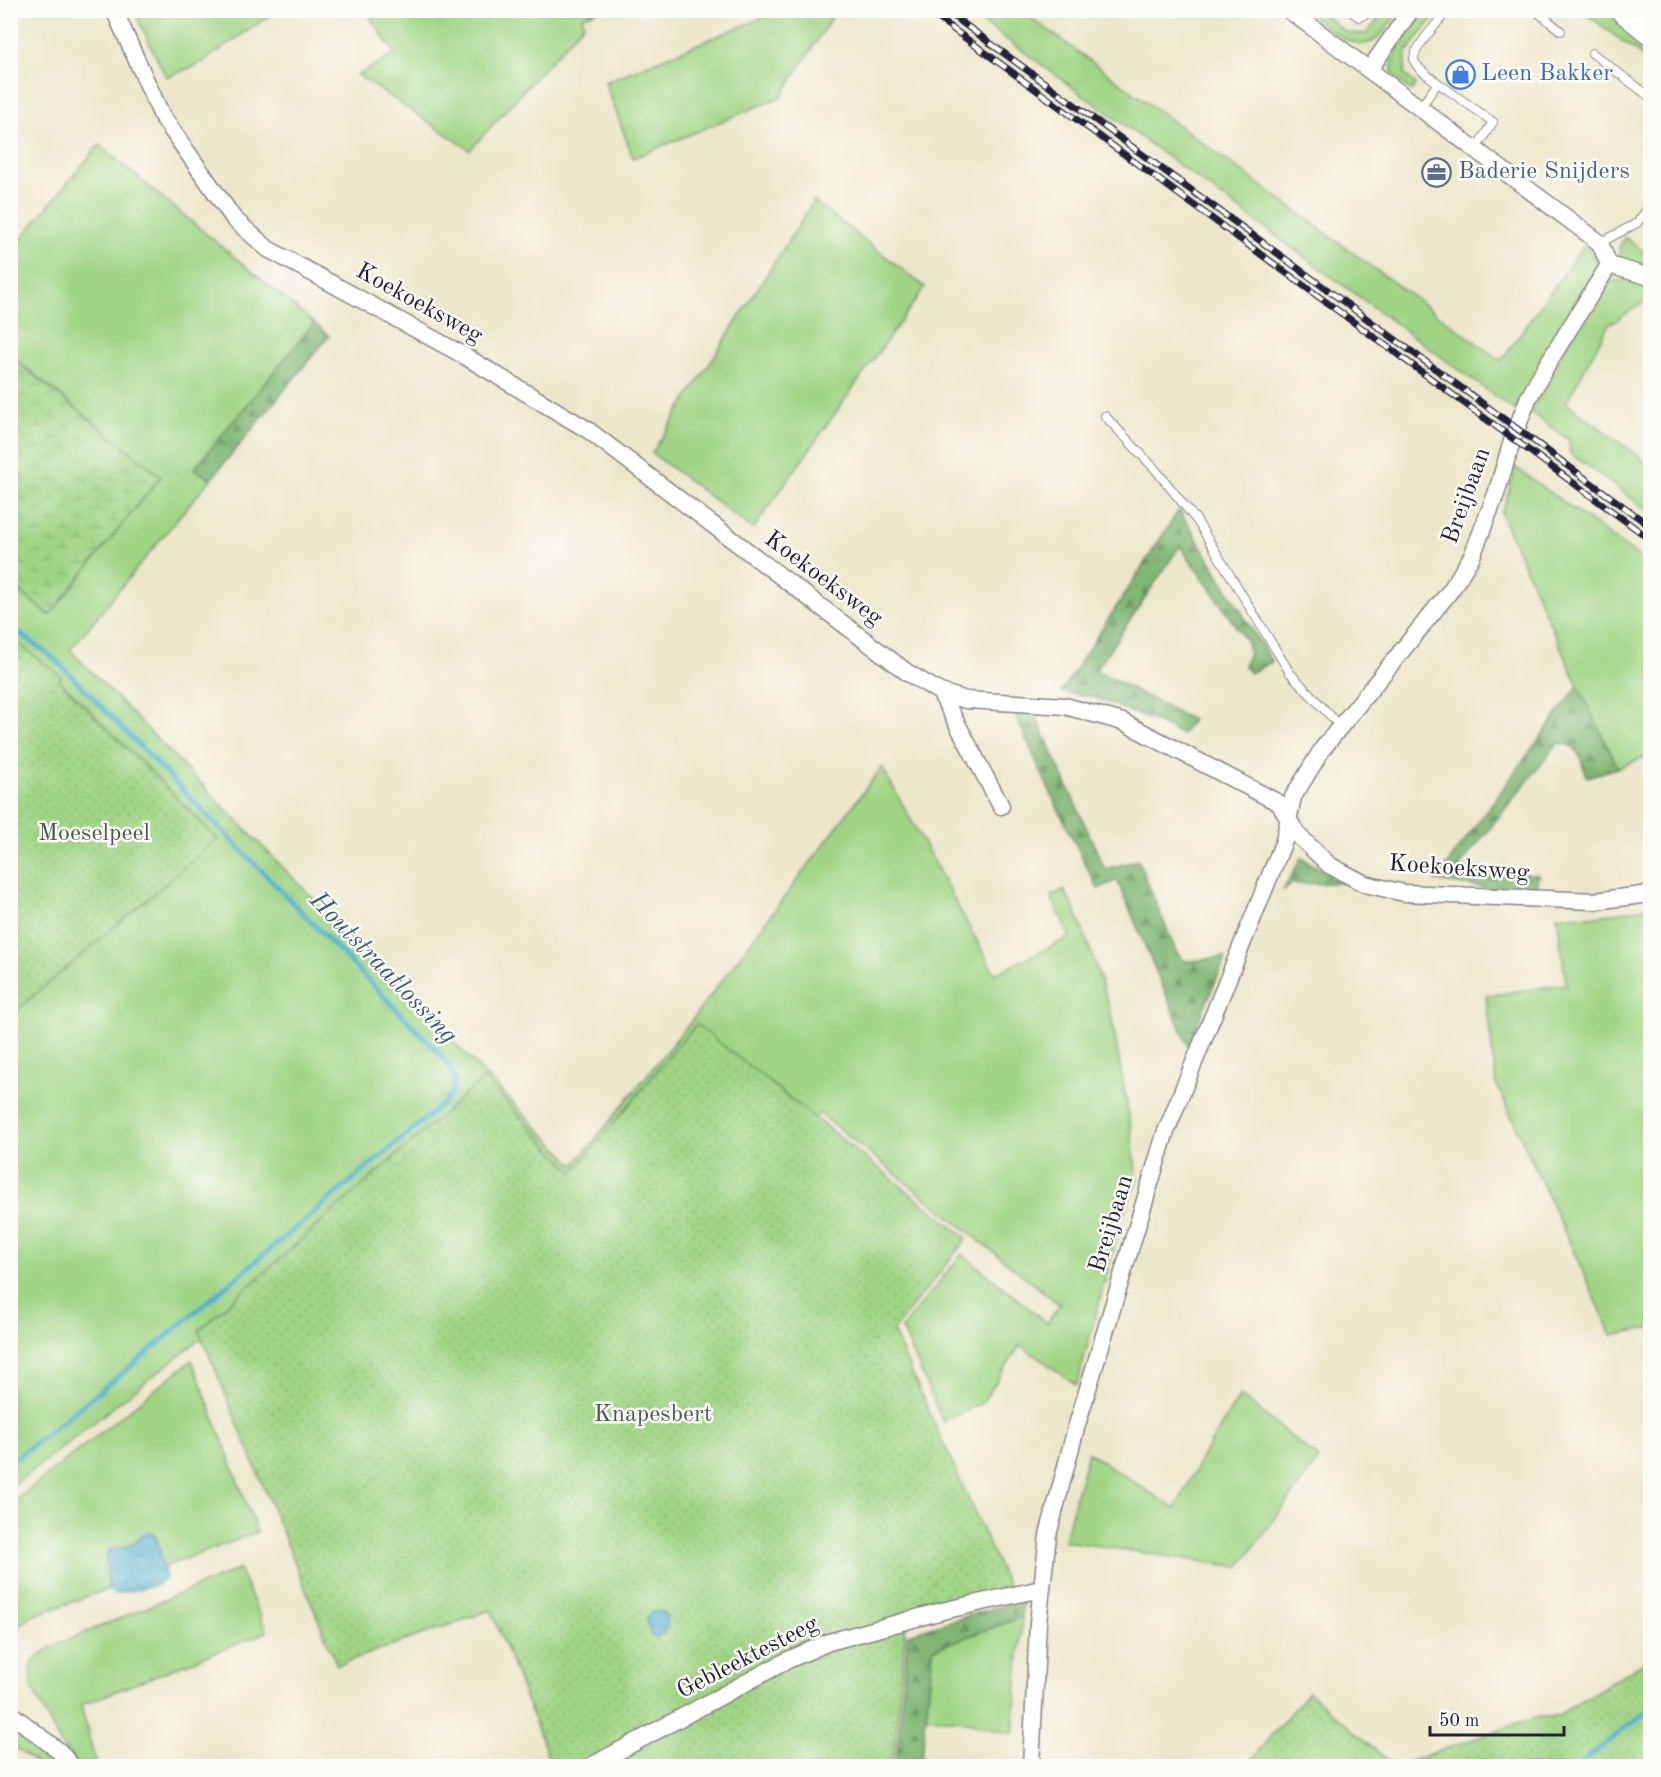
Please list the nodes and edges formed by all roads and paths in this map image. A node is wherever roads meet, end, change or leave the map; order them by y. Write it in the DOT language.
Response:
graph roads {
  1 [pos="114,10"];
  2 [pos="1289,10"];
  3 [pos="1349,10"];
  4 [pos="1376,10"];
  5 [pos="1411,10"];
  6 [pos="1449,10"];
  7 [pos="1535,10"];
  8 [pos="1624,10"];
  9 [pos="1562,31"];
  10 [pos="1650,31"];
  11 [pos="1592,52"];
  12 [pos="1369,70"];
  13 [pos="1438,83"];
  14 [pos="1650,97"];
  15 [pos="1420,108"];
  16 [pos="1475,150"];
  17 [pos="1650,206"];
  18 [pos="1600,243"];
  19 [pos="1609,265"];
  20 [pos="1650,277"];
  21 [pos="1106,416"];
  22 [pos="940,692"];
  23 [pos="1340,726"];
  24 [pos="1001,806"];
  25 [pos="1288,818"];
  26 [pos="1650,894"];
  27 [pos="1041,1589"];
  28 [pos="10,1713"];
  29 [pos="71,1767"];
  30 [pos="591,1767"];
  31 [pos="1030,1767"];
  1 -- 22 [label="street, Koekoeksweg"];
  2 -- 12 [label="street"];
  3 -- 4 [label="lane"];
  5 -- 12 [label="street"];
  6 -- 13 [label="lane"];
  7 -- 9 [label="lane"];
  8 -- 10 [label="main road"];
  11 -- 14 [label="lane"];
  12 -- 15 [label="street"];
  13 -- 15 [label="lane"];
  13 -- 16 [label="lane"];
  15 -- 16 [label="street"];
  16 -- 18 [label="street"];
  17 -- 18 [label="lane"];
  18 -- 19 [label="street"];
  19 -- 20 [label="street"];
  19 -- 23 [label="street, Breijbaan"];
  21 -- 23 [label="lane"];
  22 -- 24 [label="street"];
  22 -- 25 [label="street, Koekoeksweg"];
  23 -- 25 [label="street, Breijbaan"];
  25 -- 26 [label="street, Koekoeksweg"];
  25 -- 27 [label="street, Breijbaan"];
  27 -- 30 [label="street, Gebleektesteeg"];
  27 -- 31 [label="street, Breijbaan"];
  28 -- 29 [label="street"];
}
